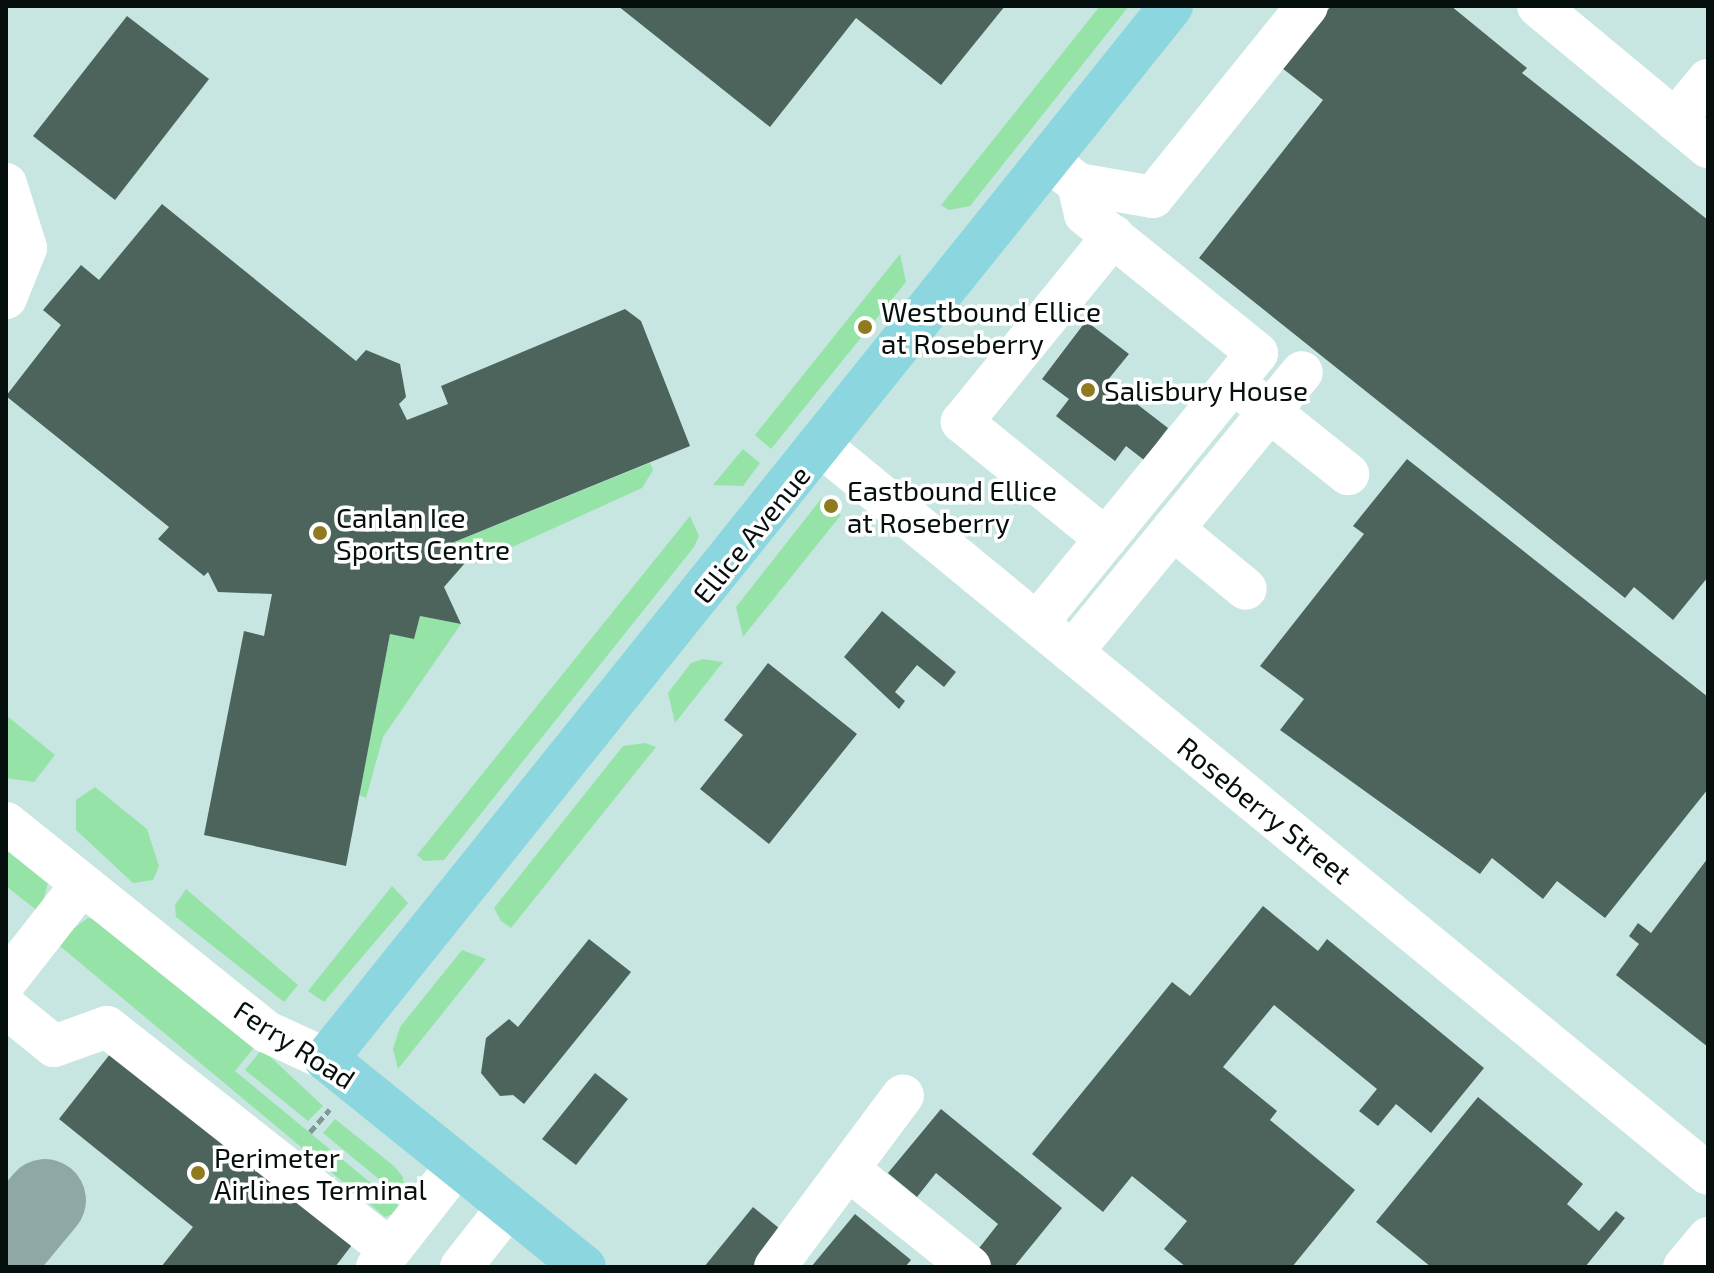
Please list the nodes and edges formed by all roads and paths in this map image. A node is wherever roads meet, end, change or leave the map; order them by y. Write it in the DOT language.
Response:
graph roads {
  1 [pos="1171,6"];
  2 [pos="1307,6"];
  3 [pos="1538,6"];
  4 [pos="1708,80"];
  5 [pos="1675,120"];
  6 [pos="1708,147"];
  7 [pos="1064,173"];
  8 [pos="6,184"];
  9 [pos="1113,236"];
  10 [pos="6,298"];
  11 [pos="1302,372"];
  12 [pos="1233,382"];
  13 [pos="1270,413"];
  14 [pos="821,446"];
  15 [pos="1348,474"];
  16 [pos="1173,529"];
  17 [pos="1106,539"];
  18 [pos="1246,589"];
  19 [pos="1037,623"];
  20 [pos="1072,652"];
  21 [pos="6,823"];
  22 [pos="82,884"];
  23 [pos="6,981"];
  24 [pos="6,1007"];
  25 [pos="326,1059"];
  26 [pos="903,1095"];
  27 [pos="458,1164"];
  28 [pos="849,1170"];
  29 [pos="1708,1174"];
  30 [pos="509,1206"];
  31 [pos="1708,1238"];
  32 [pos="383,1259"];
  33 [pos="943,1259"];
  34 [pos="461,1267"];
  35 [pos="584,1267"];
  36 [pos="775,1267"];
  37 [pos="1684,1267"];
  1 -- 7 [label="main road, Ellice Avenue"];
  2 -- 7 [label="street"];
  3 -- 5 [label="street"];
  4 -- 5 [label="street"];
  5 -- 6 [label="street"];
  7 -- 9 [label="street"];
  7 -- 14 [label="main road, Ellice Avenue"];
  8 -- 10 [label="street"];
  9 -- 12 [label="street"];
  9 -- 17 [label="street"];
  11 -- 13 [label="street"];
  12 -- 13 [label="street"];
  12 -- 17 [label="street"];
  13 -- 15 [label="street"];
  13 -- 16 [label="street"];
  14 -- 19 [label="street, Roseberry Street"];
  14 -- 25 [label="main road, Ellice Avenue"];
  16 -- 18 [label="street"];
  16 -- 20 [label="street"];
  17 -- 19 [label="street"];
  19 -- 20 [label="street, Roseberry Street"];
  20 -- 29 [label="street, Roseberry Street"];
  21 -- 22 [label="street, Ferry Road"];
  22 -- 23 [label="street"];
  22 -- 25 [label="street, Ferry Road"];
  24 -- 32 [label="street"];
  25 -- 27 [label="main road, Ferry Road"];
  26 -- 28 [label="street"];
  27 -- 30 [label="main road, Ferry Road"];
  27 -- 32 [label="street"];
  28 -- 33 [label="street"];
  28 -- 36 [label="street"];
  30 -- 34 [label="street"];
  30 -- 35 [label="main road, Ferry Road"];
  31 -- 37 [label="street"];
}
